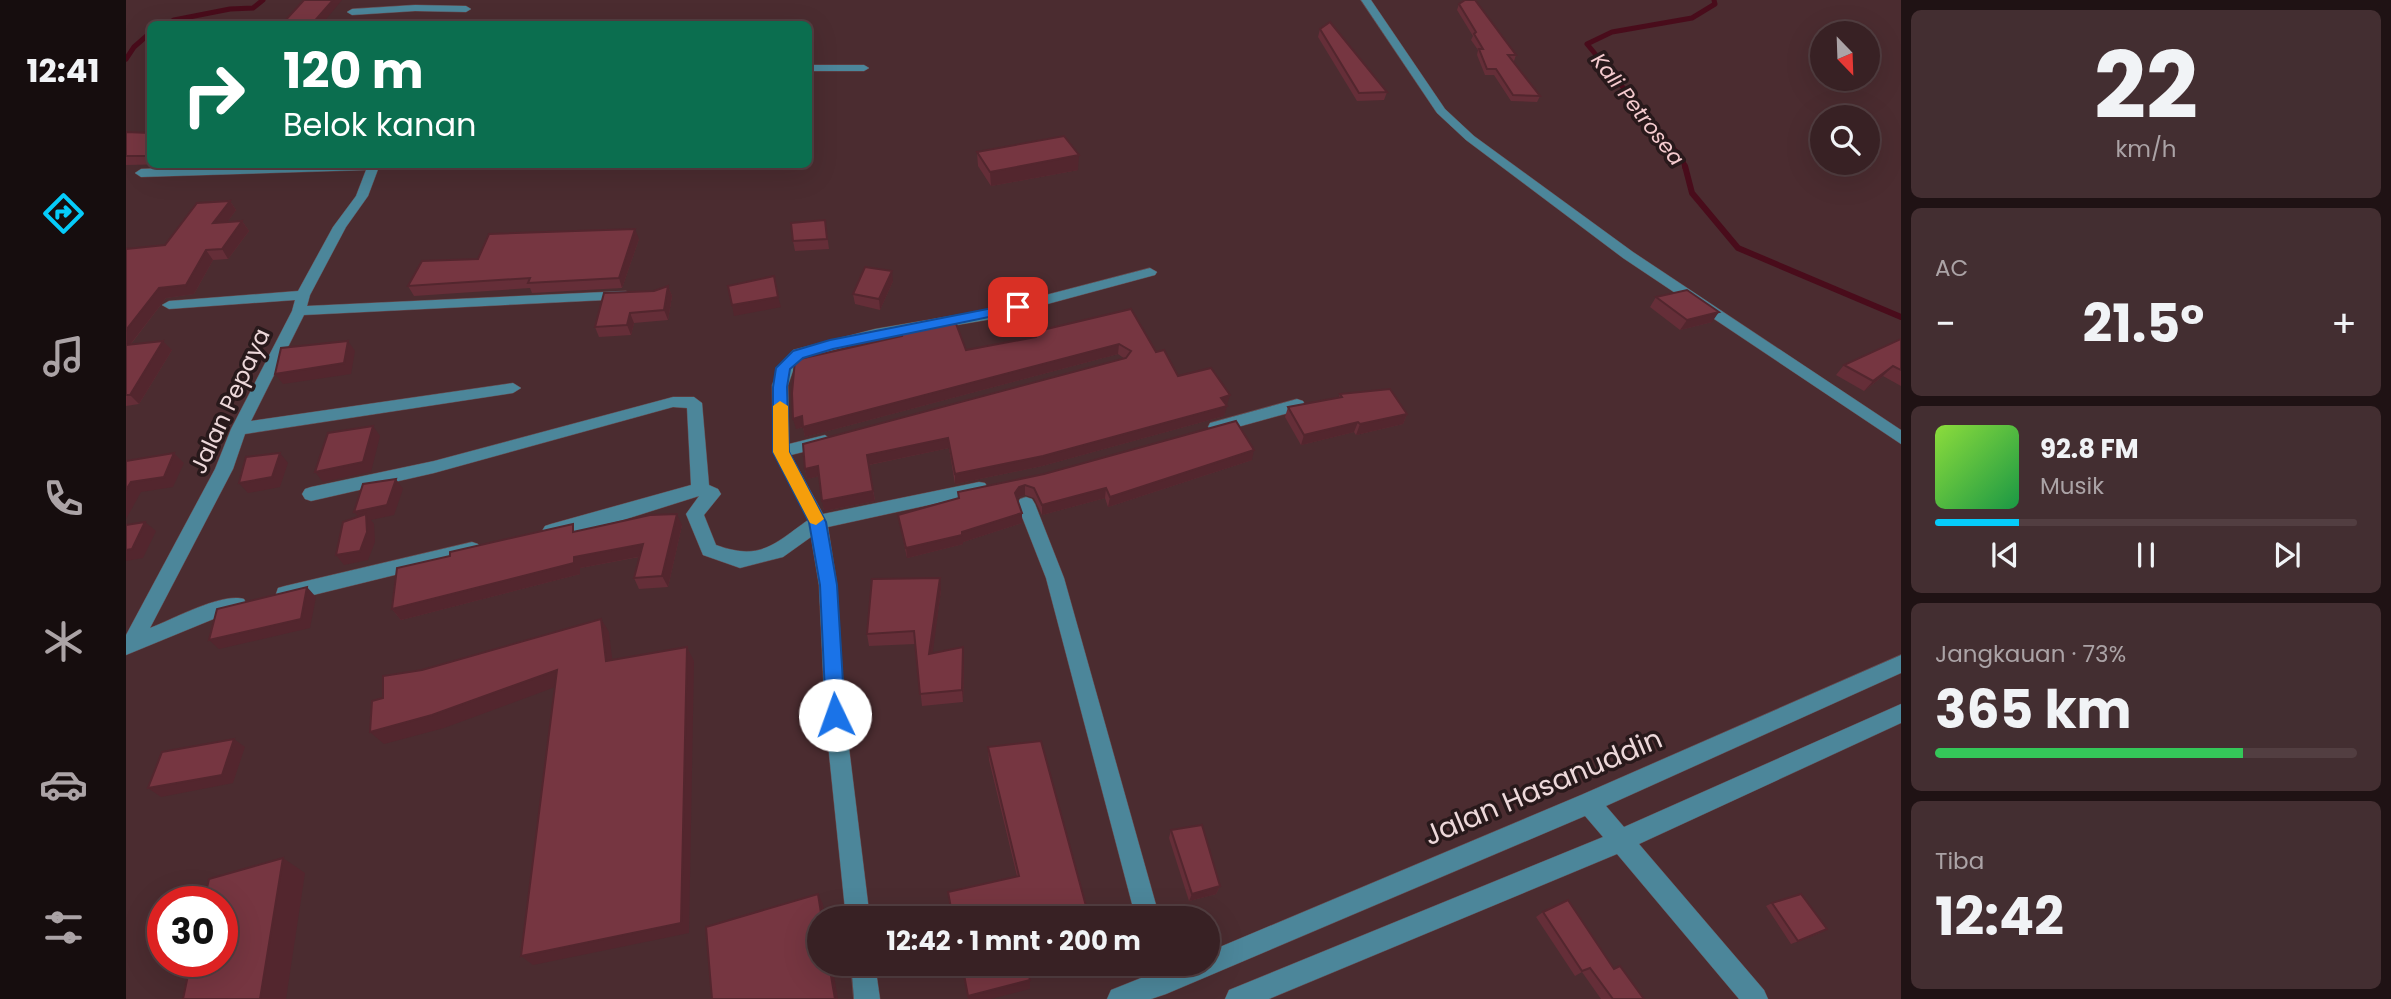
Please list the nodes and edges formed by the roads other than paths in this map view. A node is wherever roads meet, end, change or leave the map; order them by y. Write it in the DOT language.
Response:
graph roads {
  1 [pos="474,0"];
  2 [pos="1366,0"];
  3 [pos="352,12"];
  4 [pos="812,68"];
  5 [pos="864,68"];
  6 [pos="287,168"];
  7 [pos="373,168"];
  8 [pos="141,173"];
  9 [pos="1150,272"];
  10 [pos="644,294"];
  11 [pos="301,303"];
  12 [pos="169,305"];
  13 [pos="513,388"];
  14 [pos="1297,405"];
  15 [pos="239,429"];
  16 [pos="1196,432"];
  17 [pos="840,437"];
  18 [pos="1901,439"];
  19 [pos="781,452"];
  20 [pos="1003,483"];
  21 [pos="701,489"];
  22 [pos="312,494"];
  23 [pos="1026,504"];
  24 [pos="818,522"];
  25 [pos="529,536"];
  26 [pos="492,545"];
  27 [pos="128,650"];
  28 [pos="1901,664"];
  29 [pos="1901,713"];
  30 [pos="1589,803"];
  31 [pos="1620,841"];
  32 [pos="857,906"];
  33 [pos="1145,906"];
  34 [pos="1220,959"];
  35 [pos="864,976"];
  36 [pos="1158,976"];
  37 [pos="867,999"];
  38 [pos="1120,999"];
  39 [pos="1238,999"];
  40 [pos="1755,999"];
  1 -- 3 [label="street"];
  2 -- 18 [label="street"];
  4 -- 5 [label="street"];
  6 -- 8 [label="street"];
  7 -- 11 [label="street, Jalan Pepaya"];
  9 -- 19 [label="street"];
  10 -- 11 [label="street"];
  11 -- 12 [label="street"];
  11 -- 15 [label="street, Jalan Pepaya"];
  13 -- 15 [label="street"];
  14 -- 16 [label="street"];
  15 -- 27 [label="street, Jalan Pepaya"];
  17 -- 19 [label="street"];
  19 -- 24 [label="street"];
  20 -- 24 [label="street"];
  21 -- 22 [label="street"];
  21 -- 24 [label="street"];
  21 -- 25 [label="street"];
  23 -- 33 [label="street"];
  24 -- 32 [label="street"];
  26 -- 27 [label="street"];
  28 -- 30 [label="street, Jalan Hasanuddin"];
  29 -- 31 [label="street"];
  30 -- 31 [label="street"];
  30 -- 34 [label="street, Jalan Hasanuddin"];
  31 -- 39 [label="street"];
  31 -- 40 [label="street"];
  35 -- 37 [label="street"];
  36 -- 38 [label="street, Jalan Hasanuddin"];
}
